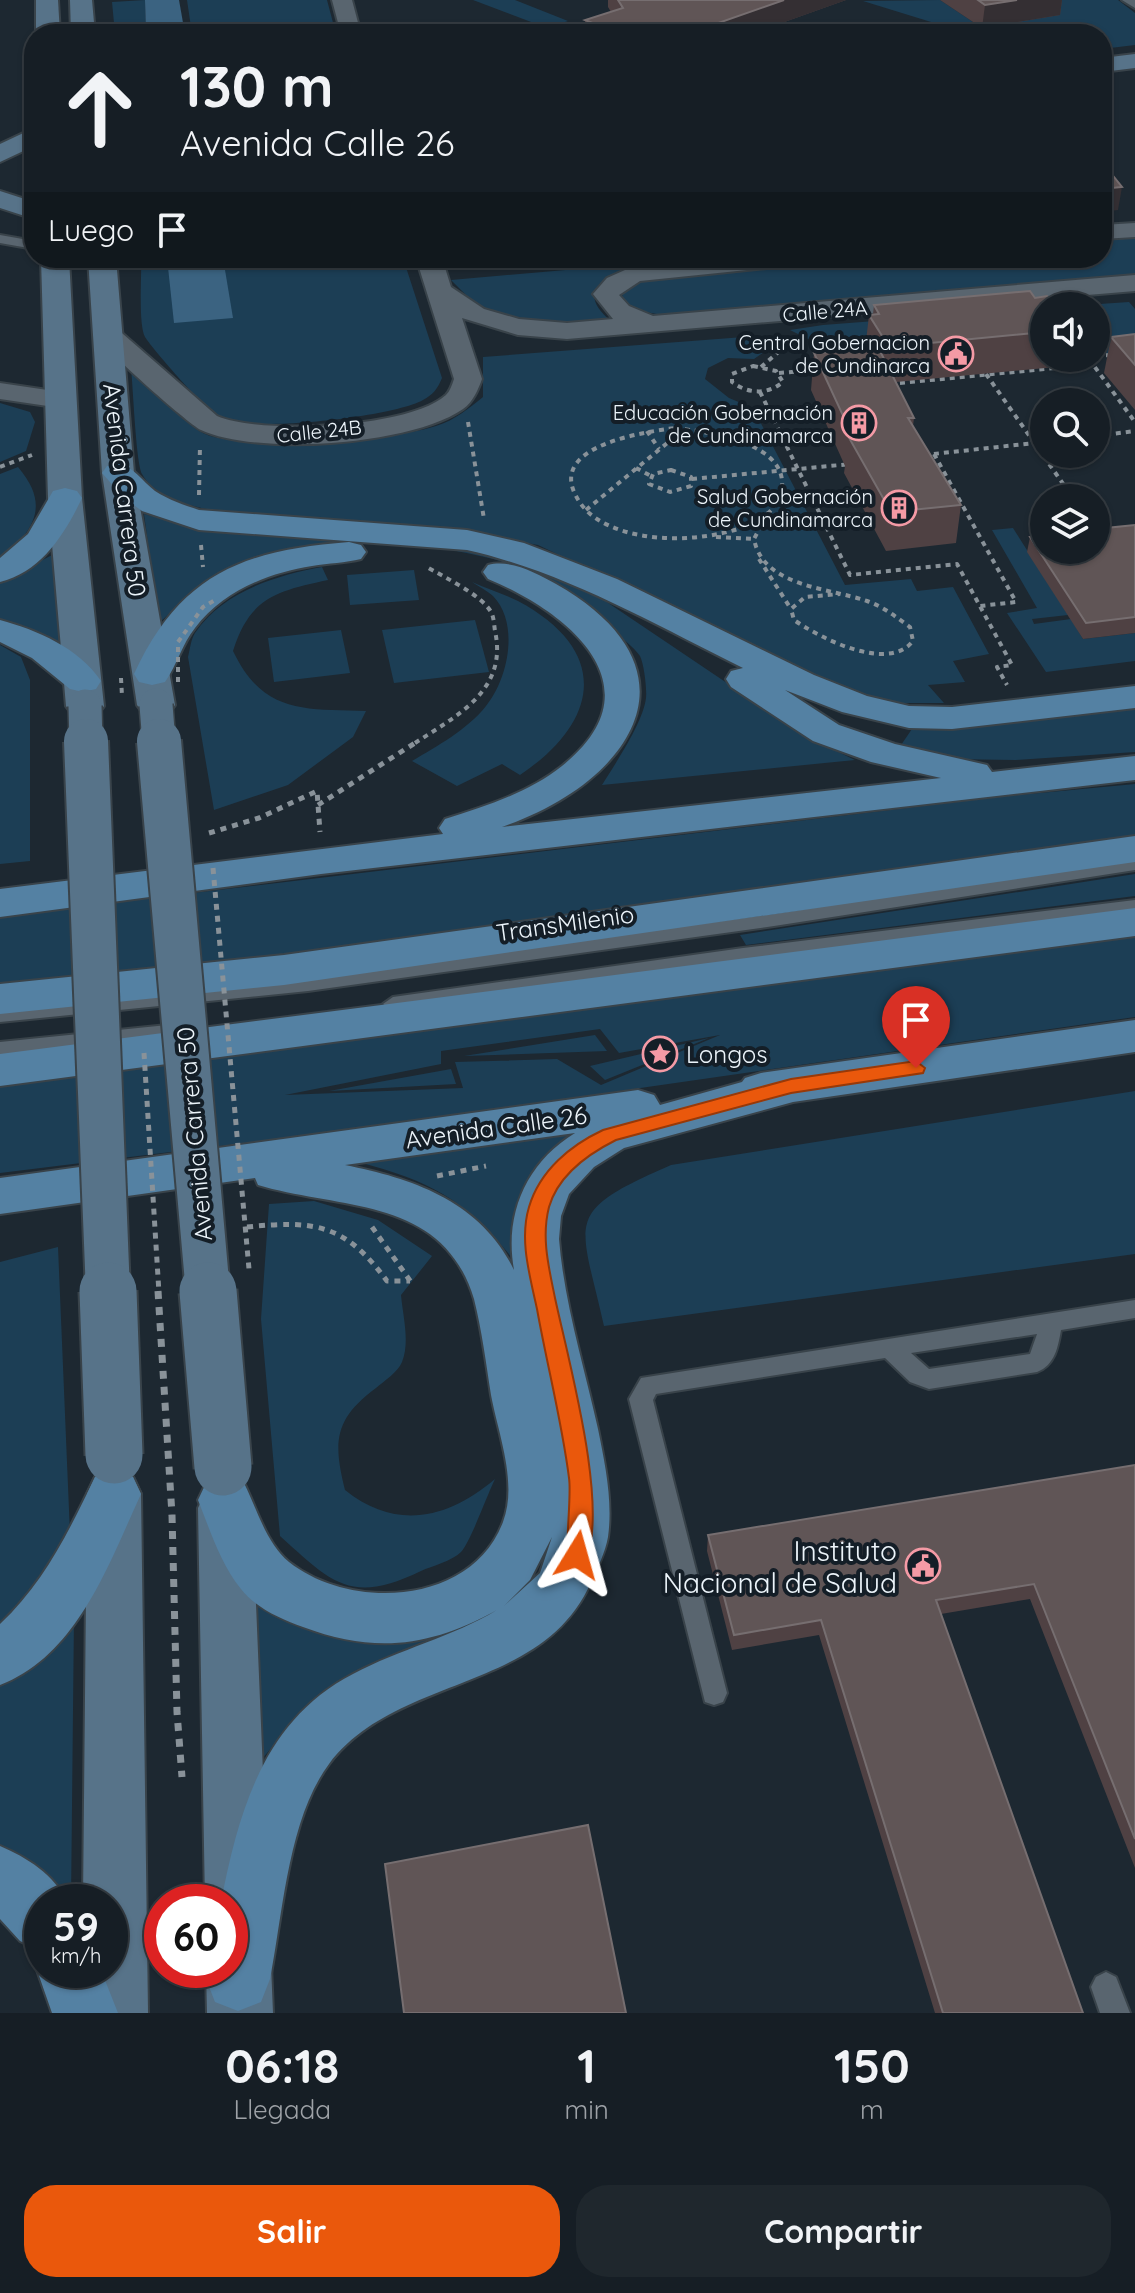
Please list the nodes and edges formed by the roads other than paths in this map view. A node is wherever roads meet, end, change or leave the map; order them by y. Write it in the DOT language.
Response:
graph roads {
  1 [pos="47,0"];
  2 [pos="342,0"];
  3 [pos="85,3"];
  4 [pos="48,24"];
  5 [pos="84,24"];
  6 [pos="348,24"];
  7 [pos="24,141"];
  8 [pos="0,154"];
  9 [pos="0,165"];
  10 [pos="20,175"];
  11 [pos="0,199"];
  12 [pos="24,207"];
  13 [pos="1135,230"];
  14 [pos="1112,231"];
  15 [pos="0,239"];
  16 [pos="24,243"];
  17 [pos="55,268"];
  18 [pos="103,268"];
  19 [pos="432,268"];
  20 [pos="683,268"];
  21 [pos="1135,283"];
  22 [pos="438,290"];
  23 [pos="659,326"];
  24 [pos="106,333"];
  25 [pos="0,391"];
  26 [pos="61,400"];
  27 [pos="118,473"];
  28 [pos="65,498"];
  29 [pos="0,572"];
  30 [pos="637,604"];
  31 [pos="0,631"];
  32 [pos="120,692"];
  33 [pos="1135,697"];
  34 [pos="1135,768"];
  35 [pos="1037,778"];
  36 [pos="1135,849"];
  37 [pos="377,855"];
  38 [pos="1135,864"];
  39 [pos="0,903"];
  40 [pos="1135,906"];
  41 [pos="1135,922"];
  42 [pos="0,999"];
  43 [pos="0,1015"];
  44 [pos="1135,1036"];
  45 [pos="0,1049"];
  46 [pos="0,1070"];
  47 [pos="791,1086"];
  48 [pos="236,1181"];
  49 [pos="0,1196"];
  50 [pos="1135,1309"];
  51 [pos="1051,1323"];
  52 [pos="891,1349"];
  53 [pos="114,1474"];
  54 [pos="207,1494"];
  55 [pos="0,1658"];
  56 [pos="714,1693"];
  57 [pos="0,1877"];
  58 [pos="24,1898"];
  59 [pos="76,1988"];
  60 [pos="239,1996"];
  61 [pos="85,2013"];
  62 [pos="115,2013"];
  1 -- 4 [label="main road"];
  2 -- 6 [label="street"];
  3 -- 5 [label="main road"];
  7 -- 8 [label="main road"];
  9 -- 10 [label="main road"];
  11 -- 12 [label="main road"];
  13 -- 14 [label="street"];
  15 -- 16 [label="lane"];
  17 -- 26 [label="main road, Avenida Carrera 50"];
  18 -- 24 [label="main road, Avenida Carrera 50"];
  19 -- 22 [label="street"];
  20 -- 23 [label="street, Calle 24A"];
  21 -- 23 [label="street, Calle 24A"];
  22 -- 23 [label="street, Calle 24A"];
  22 -- 24 [label="street, Calle 24B"];
  24 -- 27 [label="main road, Avenida Carrera 50"];
  25 -- 26 [label="street"];
  26 -- 28 [label="main road, Avenida Carrera 50"];
  27 -- 30 [label="main road"];
  27 -- 32 [label="main road, Avenida Carrera 50"];
  28 -- 29 [label="main road"];
  28 -- 32 [label="main road, Avenida Carrera 50"];
  30 -- 33 [label="main road"];
  30 -- 35 [label="main road"];
  31 -- 32 [label="main road"];
  32 -- 37 [label="main road"];
  32 -- 53 [label="main road, Avenida Carrera 50, bridge"];
  32 -- 54 [label="main road, Avenida Carrera 50, bridge"];
  34 -- 35 [label="main road"];
  35 -- 37 [label="main road"];
  36 -- 42 [label="main road"];
  37 -- 39 [label="main road"];
  38 -- 43 [label="lane, TransMilenio"];
  40 -- 45 [label="lane"];
  41 -- 46 [label="main road"];
  44 -- 47 [label="main road, Avenida Calle 26"];
  47 -- 48 [label="main road, Avenida Calle 26"];
  47 -- 60 [label="main road"];
  48 -- 49 [label="main road, Avenida Calle 26"];
  48 -- 54 [label="main road"];
  50 -- 51 [label="lane"];
  51 -- 52 [label="lane"];
  51 -- 52 [label="lane"];
  52 -- 56 [label="lane"];
  53 -- 55 [label="main road"];
  53 -- 62 [label="main road, Avenida Carrera 50"];
  54 -- 60 [label="main road, Avenida Carrera 50"];
  57 -- 58 [label="main road"];
  59 -- 61 [label="main road"];
}
